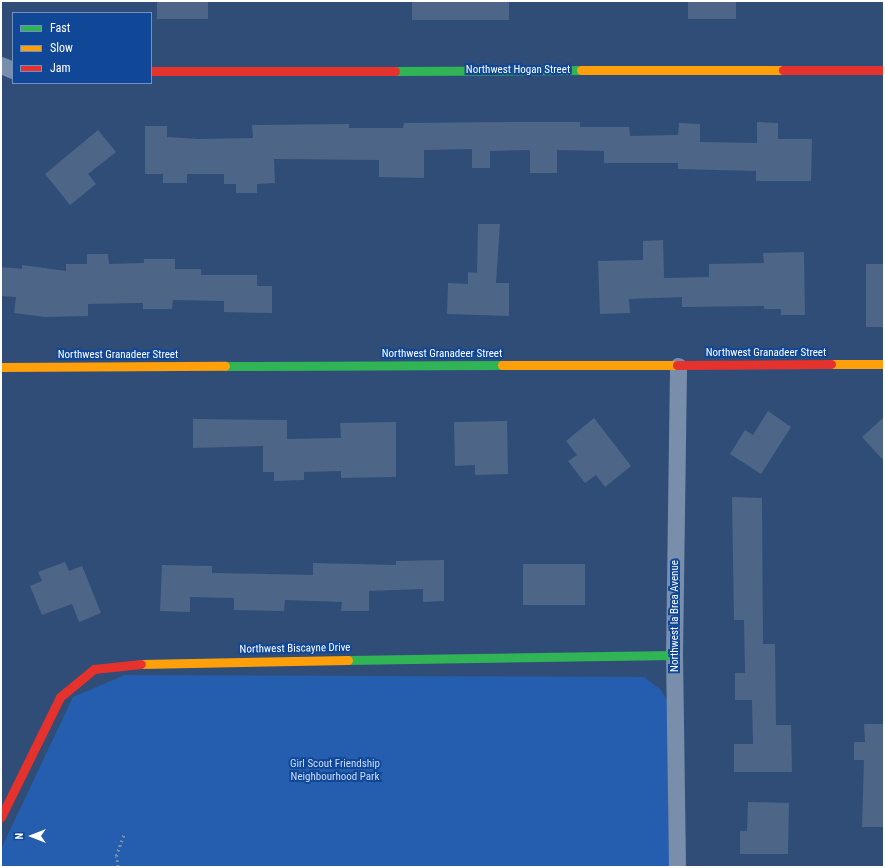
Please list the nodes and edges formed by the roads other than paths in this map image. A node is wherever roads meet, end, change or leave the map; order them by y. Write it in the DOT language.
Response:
graph roads {
  1 [pos="1,65"];
  2 [pos="12,70"];
  3 [pos="884,70"];
  4 [pos="152,71"];
  5 [pos="884,364"];
  6 [pos="678,366"];
  7 [pos="1,367"];
  8 [pos="674,655"];
  9 [pos="1,817"];
  10 [pos="677,867"];
  1 -- 2 [label="street"];
  3 -- 4 [label="street, Northwest Hogan Street"];
  5 -- 6 [label="street, Northwest Granadeer Street"];
  6 -- 7 [label="street, Northwest Granadeer Street"];
  6 -- 8 [label="street, Northwest la Brea Avenue"];
  8 -- 9 [label="street, Northwest Biscayne Drive"];
  8 -- 10 [label="street, Northwest la Brea Avenue"];
}
